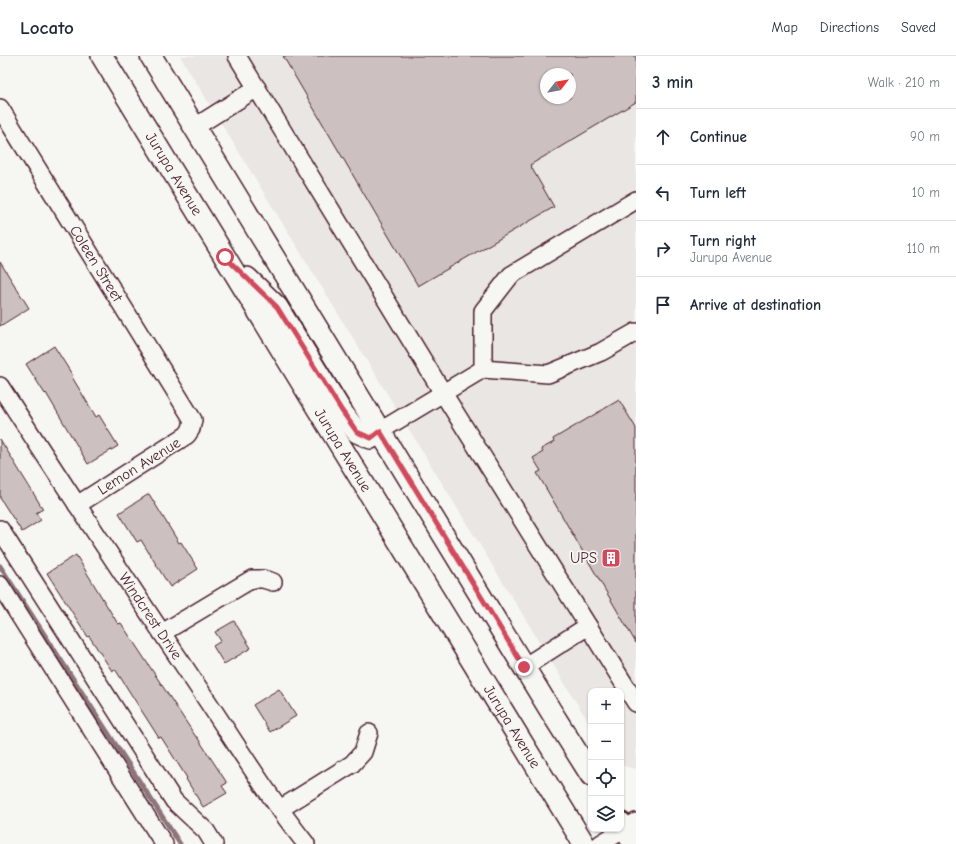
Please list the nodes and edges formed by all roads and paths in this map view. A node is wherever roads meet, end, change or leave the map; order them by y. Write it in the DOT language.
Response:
graph roads {
  1 [pos="102,56"];
  2 [pos="151,56"];
  3 [pos="237,56"];
  4 [pos="257,88"];
  5 [pos="0,108"];
  6 [pos="195,127"];
  7 [pos="636,200"];
  8 [pos="225,257"];
  9 [pos="636,332"];
  10 [pos="483,368"];
  11 [pos="0,386"];
  12 [pos="443,393"];
  13 [pos="193,420"];
  14 [pos="380,431"];
  15 [pos="77,505"];
  16 [pos="0,529"];
  17 [pos="273,582"];
  18 [pos="0,585"];
  19 [pos="588,626"];
  20 [pos="162,633"];
  21 [pos="524,667"];
  22 [pos="636,703"];
  23 [pos="370,733"];
  24 [pos="588,770"];
  25 [pos="280,809"];
  26 [pos="629,830"];
  27 [pos="164,844"];
  28 [pos="214,844"];
  29 [pos="306,844"];
  30 [pos="584,844"];
  31 [pos="600,844"];
  1 -- 8 [label="main road, Jurupa Avenue"];
  2 -- 6 [label="main road"];
  3 -- 4 [label="street"];
  4 -- 6 [label="street"];
  4 -- 12 [label="street"];
  5 -- 13 [label="street, Coleen Street"];
  6 -- 14 [label="main road"];
  7 -- 10 [label="street"];
  8 -- 14 [label="main road"];
  8 -- 30 [label="main road, Jurupa Avenue"];
  9 -- 10 [label="street"];
  10 -- 12 [label="street"];
  11 -- 15 [label="street, Windcrest Drive"];
  12 -- 14 [label="street"];
  12 -- 19 [label="street"];
  13 -- 15 [label="street, Lemon Avenue"];
  14 -- 21 [label="main road"];
  15 -- 20 [label="street, Windcrest Drive"];
  16 -- 28 [label="street"];
  17 -- 20 [label="street"];
  18 -- 27 [label="street"];
  19 -- 21 [label="street"];
  19 -- 22 [label="street"];
  20 -- 25 [label="street, Windcrest Drive"];
  21 -- 24 [label="main road"];
  23 -- 25 [label="street"];
  25 -- 29 [label="street, Windcrest Drive"];
  26 -- 31 [label="street"];
}
